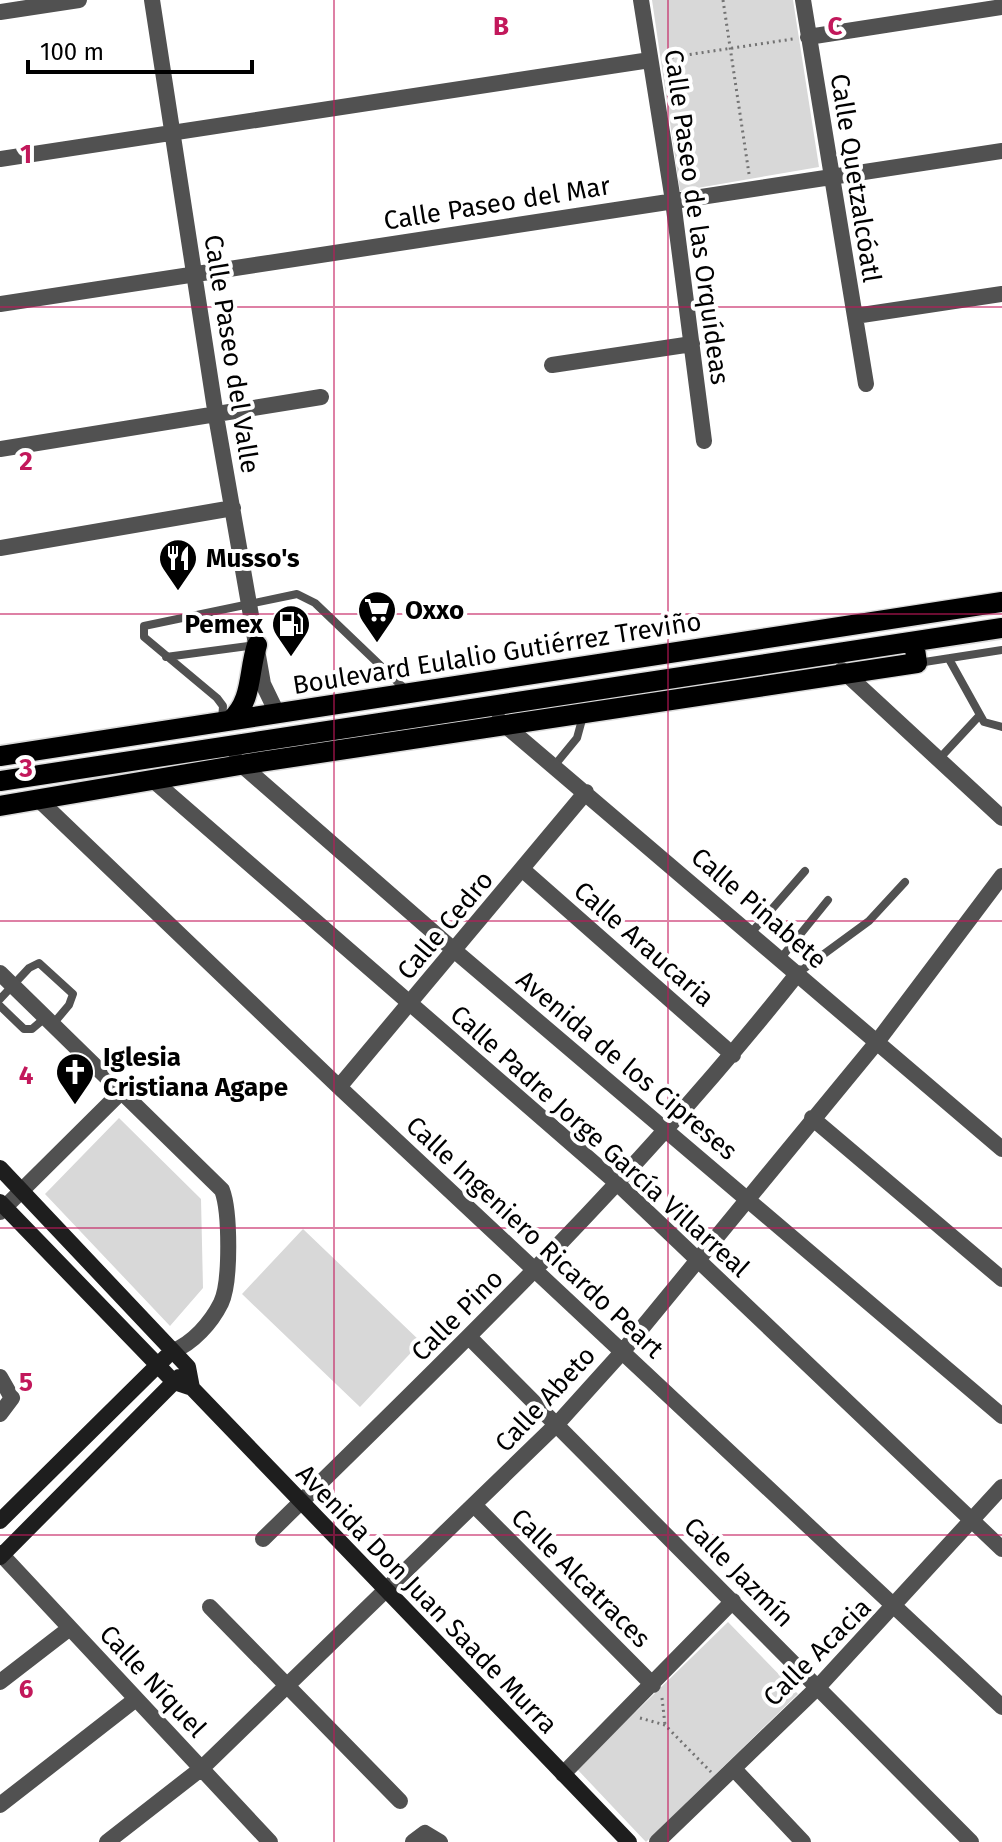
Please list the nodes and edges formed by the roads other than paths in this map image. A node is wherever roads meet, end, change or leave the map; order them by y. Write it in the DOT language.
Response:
graph roads {
  1 [pos="79,0"];
  2 [pos="152,0"];
  3 [pos="641,0"];
  4 [pos="803,0"];
  5 [pos="1002,7"];
  6 [pos="0,12"];
  7 [pos="808,37"];
  8 [pos="650,60"];
  9 [pos="172,133"];
  10 [pos="1002,151"];
  11 [pos="0,159"];
  12 [pos="831,177"];
  13 [pos="673,201"];
  14 [pos="194,273"];
  15 [pos="1002,294"];
  16 [pos="0,304"];
  17 [pos="855,316"];
  18 [pos="692,344"];
  19 [pos="552,365"];
  20 [pos="866,384"];
  21 [pos="321,397"];
  22 [pos="216,416"];
  23 [pos="704,441"];
  24 [pos="0,449"];
  25 [pos="233,508"];
  26 [pos="0,548"];
  27 [pos="1002,602"];
  28 [pos="250,604"];
  29 [pos="1002,628"];
  30 [pos="914,642"];
  31 [pos="257,645"];
  32 [pos="1002,650"];
  33 [pos="826,654"];
  34 [pos="166,657"];
  35 [pos="949,659"];
  36 [pos="917,663"];
  37 [pos="847,674"];
  38 [pos="409,693"];
  39 [pos="483,706"];
  40 [pos="277,713"];
  41 [pos="583,714"];
  42 [pos="979,716"];
  43 [pos="226,721"];
  44 [pos="506,726"];
  45 [pos="1002,727"];
  46 [pos="334,729"];
  47 [pos="226,746"];
  48 [pos="0,756"];
  49 [pos="938,759"];
  50 [pos="240,765"];
  51 [pos="554,766"];
  52 [pos="0,781"];
  53 [pos="154,781"];
  54 [pos="586,792"];
  55 [pos="38,799"];
  56 [pos="0,806"];
  57 [pos="1002,818"];
  58 [pos="523,870"];
  59 [pos="805,871"];
  60 [pos="1002,876"];
  61 [pos="905,882"];
  62 [pos="828,900"];
  63 [pos="751,933"];
  64 [pos="455,951"];
  65 [pos="781,958"];
  66 [pos="798,973"];
  67 [pos="6,979"];
  68 [pos="0,999"];
  69 [pos="410,1003"];
  70 [pos="0,1006"];
  71 [pos="50,1020"];
  72 [pos="877,1042"];
  73 [pos="733,1055"];
  74 [pos="339,1087"];
  75 [pos="122,1091"];
  76 [pos="812,1118"];
  77 [pos="667,1131"];
  78 [pos="1002,1149"];
  79 [pos="0,1168"];
  80 [pos="618,1184"];
  81 [pos="22,1191"];
  82 [pos="746,1198"];
  83 [pos="2,1207"];
  84 [pos="698,1258"];
  85 [pos="535,1271"];
  86 [pos="1002,1279"];
  87 [pos="470,1338"];
  88 [pos="189,1344"];
  89 [pos="173,1351"];
  90 [pos="623,1351"];
  91 [pos="158,1365"];
  92 [pos="188,1367"];
  93 [pos="0,1377"];
  94 [pos="174,1382"];
  95 [pos="192,1388"];
  96 [pos="0,1414"];
  97 [pos="1002,1416"];
  98 [pos="558,1423"];
  99 [pos="1002,1487"];
  100 [pos="300,1503"];
  101 [pos="475,1506"];
  102 [pos="974,1519"];
  103 [pos="0,1521"];
  104 [pos="263,1539"];
  105 [pos="1002,1549"];
  106 [pos="1,1555"];
  107 [pos="385,1591"];
  108 [pos="733,1601"];
  109 [pos="897,1605"];
  110 [pos="210,1607"];
  111 [pos="70,1628"];
  112 [pos="656,1681"];
  113 [pos="0,1682"];
  114 [pos="289,1686"];
  115 [pos="819,1686"];
  116 [pos="136,1699"];
  117 [pos="1002,1707"];
  118 [pos="202,1768"];
  119 [pos="734,1769"];
  120 [pos="563,1774"];
  121 [pos="400,1801"];
  122 [pos="0,1805"];
  123 [pos="419,1837"];
  124 [pos="268,1841"];
  125 [pos="107,1842"];
  126 [pos="440,1842"];
  127 [pos="629,1842"];
  128 [pos="657,1842"];
  129 [pos="803,1842"];
  130 [pos="971,1842"];
  1 -- 6 [label="street"];
  2 -- 9 [label="street, Calle Paseo del Valle"];
  3 -- 8 [label="street, Calle Paseo de las Orquídeas"];
  4 -- 7 [label="street, Calle Quetzalcóatl"];
  5 -- 7 [label="street"];
  7 -- 12 [label="street, Calle Quetzalcóatl"];
  8 -- 9 [label="street"];
  8 -- 13 [label="street, Calle Paseo de las Orquídeas"];
  9 -- 11 [label="street"];
  9 -- 14 [label="street, Calle Paseo del Valle"];
  10 -- 12 [label="street, Calle Paseo del Mar"];
  12 -- 13 [label="street, Calle Paseo del Mar"];
  12 -- 17 [label="street, Calle Quetzalcóatl"];
  13 -- 14 [label="street, Calle Paseo del Mar"];
  13 -- 18 [label="street, Calle Paseo de las Orquídeas"];
  14 -- 16 [label="street, Calle Paseo del Mar"];
  14 -- 22 [label="street, Calle Paseo del Valle"];
  15 -- 17 [label="street"];
  17 -- 20 [label="street, Calle Quetzalcóatl"];
  18 -- 19 [label="street"];
  18 -- 23 [label="street, Calle Paseo de las Orquídeas"];
  21 -- 22 [label="street"];
  22 -- 24 [label="street"];
  22 -- 25 [label="street, Calle Paseo del Valle"];
  25 -- 26 [label="street"];
  25 -- 28 [label="street, Calle Paseo del Valle"];
  27 -- 38 [label="main road, Boulevard Eulalio Gutiérrez Treviño"];
  28 -- 31 [label="street, Calle Paseo del Valle"];
  28 -- 34 [label="lane"];
  28 -- 38 [label="lane"];
  29 -- 30 [label="main road, Boulevard Eulalio Gutiérrez Treviño"];
  30 -- 33 [label="main road, Boulevard Eulalio Gutiérrez Treviño"];
  30 -- 36 [label="main road"];
  31 -- 34 [label="lane"];
  31 -- 40 [label="street, Calle Paseo del Valle"];
  31 -- 43 [label="main road"];
  32 -- 35 [label="lane"];
  33 -- 37 [label="street"];
  33 -- 39 [label="main road, Boulevard Eulalio Gutiérrez Treviño"];
  34 -- 43 [label="lane"];
  35 -- 36 [label="lane"];
  35 -- 42 [label="lane"];
  36 -- 37 [label="main road"];
  37 -- 41 [label="main road"];
  37 -- 49 [label="street"];
  38 -- 40 [label="main road, Boulevard Eulalio Gutiérrez Treviño"];
  39 -- 44 [label="street, Calle Pinabete"];
  39 -- 46 [label="main road, Boulevard Eulalio Gutiérrez Treviño"];
  40 -- 43 [label="main road, Boulevard Eulalio Gutiérrez Treviño"];
  40 -- 46 [label="main road"];
  41 -- 44 [label="main road"];
  41 -- 51 [label="lane"];
  42 -- 45 [label="lane"];
  42 -- 49 [label="lane"];
  43 -- 48 [label="main road, Boulevard Eulalio Gutiérrez Treviño"];
  44 -- 50 [label="main road"];
  44 -- 51 [label="street, Calle Pinabete"];
  46 -- 47 [label="main road, Boulevard Eulalio Gutiérrez Treviño"];
  47 -- 50 [label="street, Avenida de los Cipreses"];
  47 -- 52 [label="main road, Boulevard Eulalio Gutiérrez Treviño"];
  49 -- 57 [label="street"];
  50 -- 53 [label="main road"];
  50 -- 64 [label="street, Avenida de los Cipreses"];
  51 -- 54 [label="street, Calle Pinabete"];
  53 -- 55 [label="main road"];
  53 -- 69 [label="street, Calle Padre Jorge García Villarreal"];
  54 -- 58 [label="street, Calle Cedro"];
  54 -- 63 [label="street, Calle Pinabete"];
  55 -- 56 [label="main road"];
  55 -- 74 [label="street, Calle Ingeniero Ricardo Peart"];
  58 -- 64 [label="street, Calle Cedro"];
  58 -- 73 [label="street, Calle Araucaria"];
  59 -- 63 [label="lane"];
  60 -- 72 [label="street, Calle Abeto"];
  61 -- 66 [label="lane"];
  62 -- 65 [label="lane"];
  63 -- 65 [label="street, Calle Pinabete"];
  64 -- 69 [label="street, Calle Cedro"];
  64 -- 77 [label="street, Avenida de los Cipreses"];
  65 -- 66 [label="street, Calle Pinabete"];
  66 -- 72 [label="street, Calle Pinabete"];
  66 -- 73 [label="street, Calle Pino"];
  67 -- 68 [label="lane"];
  67 -- 71 [label="street"];
  67 -- 71 [label="lane"];
  69 -- 74 [label="street, Calle Cedro"];
  69 -- 80 [label="street, Calle Padre Jorge García Villarreal"];
  70 -- 71 [label="lane"];
  71 -- 75 [label="street"];
  72 -- 76 [label="street, Calle Abeto"];
  72 -- 78 [label="street, Calle Pinabete"];
  73 -- 77 [label="street, Calle Pino"];
  74 -- 85 [label="street, Calle Ingeniero Ricardo Peart"];
  75 -- 81 [label="street"];
  75 -- 88 [label="street"];
  76 -- 82 [label="street, Calle Abeto"];
  76 -- 86 [label="street"];
  77 -- 80 [label="street, Calle Pino"];
  77 -- 82 [label="street, Avenida de los Cipreses"];
  79 -- 81 [label="street"];
  80 -- 84 [label="street, Calle Padre Jorge García Villarreal"];
  80 -- 85 [label="street, Calle Pino"];
  81 -- 83 [label="street"];
  81 -- 89 [label="street"];
  82 -- 84 [label="street, Calle Abeto"];
  82 -- 97 [label="street, Avenida de los Cipreses"];
  83 -- 91 [label="street, Avenida Don Juan Saade Murra"];
  84 -- 90 [label="street, Calle Abeto"];
  84 -- 102 [label="street, Calle Padre Jorge García Villarreal"];
  85 -- 87 [label="street, Calle Pino"];
  85 -- 90 [label="street, Calle Ingeniero Ricardo Peart"];
  87 -- 98 [label="street, Calle Jazmín"];
  87 -- 100 [label="street, Calle Pino"];
  88 -- 89 [label="street"];
  88 -- 92 [label="street"];
  89 -- 91 [label="street"];
  89 -- 92 [label="street"];
  90 -- 98 [label="street, Calle Abeto"];
  90 -- 109 [label="street, Calle Ingeniero Ricardo Peart"];
  91 -- 94 [label="street, Avenida Don Juan Saade Murra"];
  91 -- 103 [label="street"];
  92 -- 94 [label="street"];
  92 -- 95 [label="street"];
  93 -- 96 [label="street"];
  94 -- 95 [label="street, Avenida Don Juan Saade Murra"];
  94 -- 106 [label="street"];
  95 -- 100 [label="street, Avenida Don Juan Saade Murra"];
  98 -- 101 [label="street, Calle Abeto"];
  98 -- 108 [label="street, Calle Jazmín"];
  99 -- 102 [label="street, Calle Acacia"];
  100 -- 104 [label="street, Calle Pino"];
  100 -- 107 [label="street, Avenida Don Juan Saade Murra"];
  101 -- 107 [label="street, Calle Abeto"];
  101 -- 112 [label="street, Calle Alcatraces"];
  102 -- 105 [label="street, Calle Padre Jorge García Villarreal"];
  102 -- 109 [label="street, Calle Acacia"];
  106 -- 111 [label="street, Calle Níquel"];
  107 -- 114 [label="street, Calle Abeto"];
  107 -- 120 [label="street, Avenida Don Juan Saade Murra"];
  108 -- 112 [label="street"];
  108 -- 115 [label="street, Calle Jazmín"];
  109 -- 115 [label="street, Calle Acacia"];
  109 -- 117 [label="street, Calle Ingeniero Ricardo Peart"];
  110 -- 114 [label="street"];
  111 -- 113 [label="street"];
  111 -- 116 [label="street, Calle Níquel"];
  112 -- 120 [label="street"];
  114 -- 118 [label="street, Calle Abeto"];
  114 -- 121 [label="street"];
  115 -- 119 [label="street, Calle Acacia"];
  115 -- 130 [label="street, Calle Jazmín"];
  116 -- 118 [label="street, Calle Níquel"];
  116 -- 122 [label="street"];
  118 -- 124 [label="street, Calle Níquel"];
  118 -- 125 [label="street, Calle Abeto"];
  119 -- 128 [label="street, Calle Acacia"];
  119 -- 129 [label="street"];
  120 -- 127 [label="street, Avenida Don Juan Saade Murra"];
  123 -- 126 [label="street"];
}
